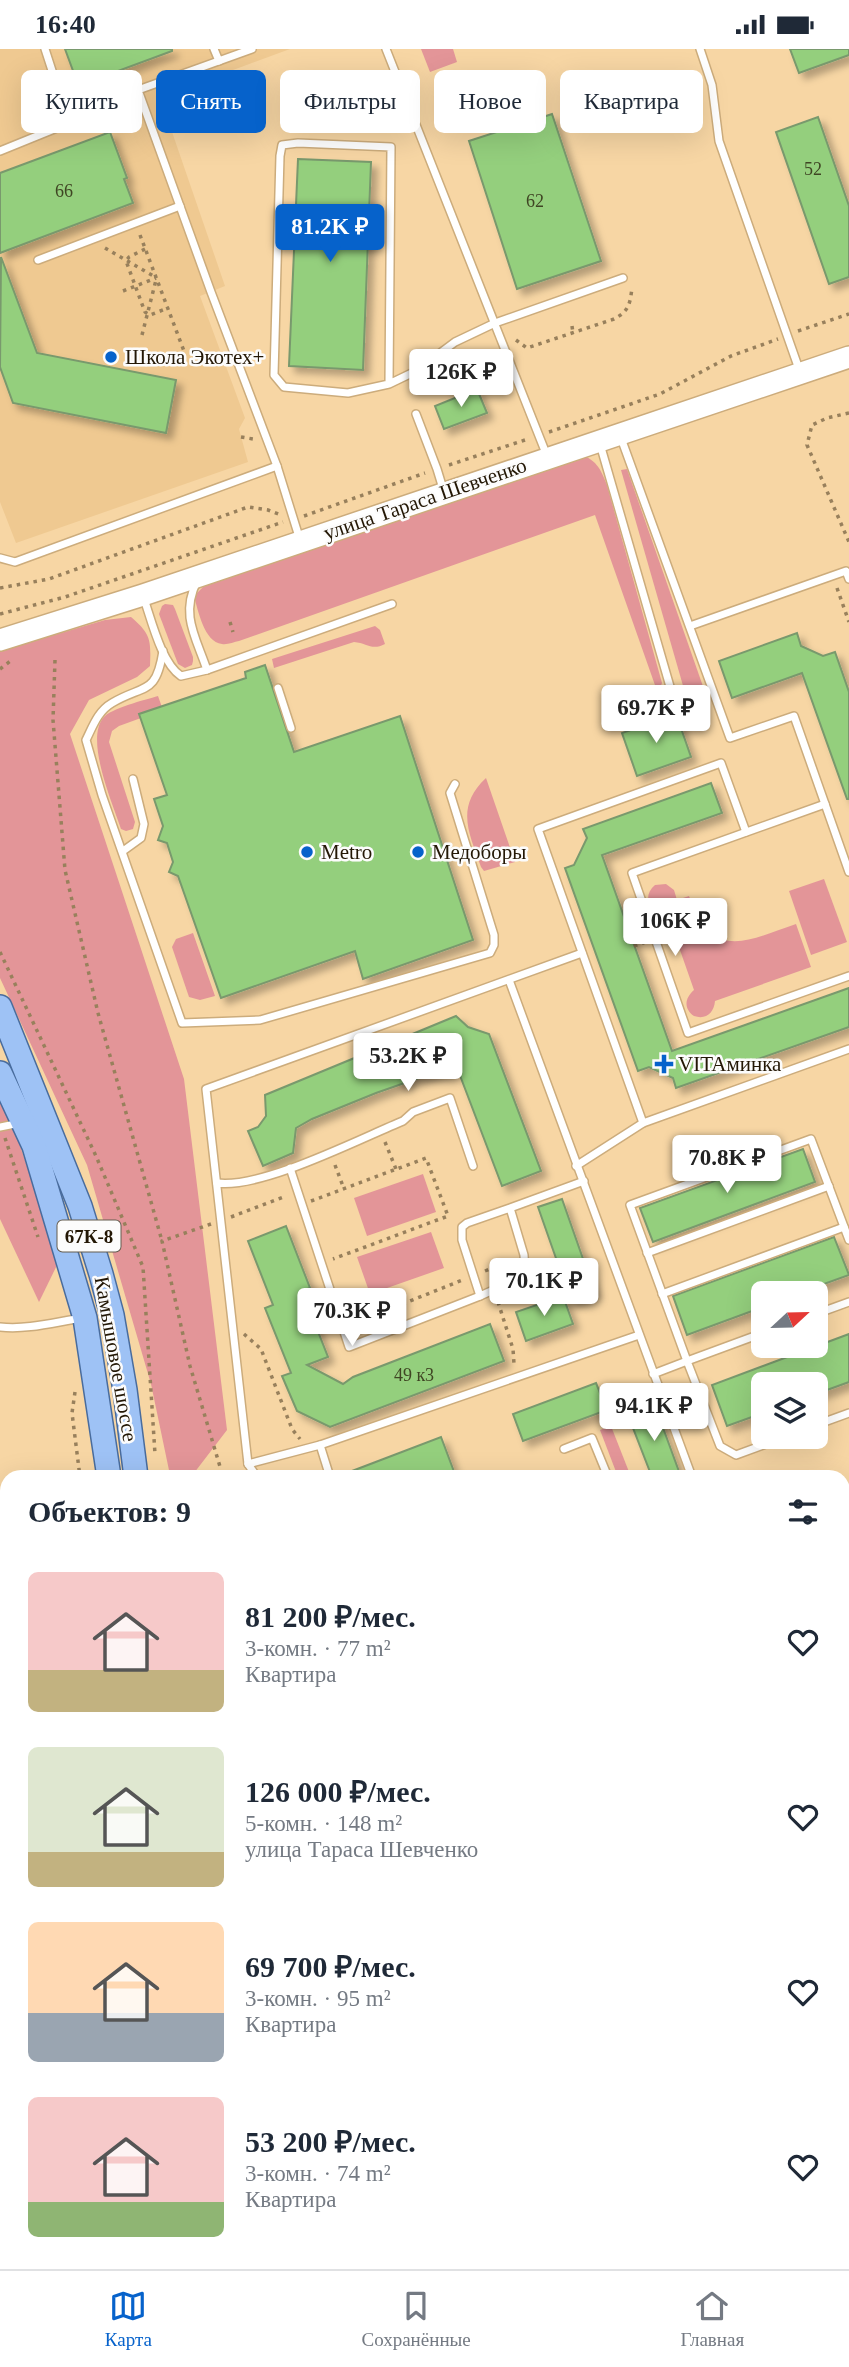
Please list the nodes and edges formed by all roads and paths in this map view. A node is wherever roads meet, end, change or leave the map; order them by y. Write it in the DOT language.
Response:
graph roads {
  1 [pos="45,49"];
  2 [pos="214,49"];
  3 [pos="252,49"];
  4 [pos="386,49"];
  5 [pos="700,49"];
  6 [pos="219,61"];
  7 [pos="0,151"];
  8 [pos="180,206"];
  9 [pos="135,223"];
  10 [pos="105,248"];
  11 [pos="145,249"];
  12 [pos="38,260"];
  13 [pos="126,261"];
  14 [pos="156,278"];
  15 [pos="623,278"];
  16 [pos="136,286"];
  17 [pos="632,288"];
  18 [pos="122,291"];
  19 [pos="168,308"];
  20 [pos="148,314"];
  21 [pos="504,321"];
  22 [pos="495,323"];
  23 [pos="572,326"];
  24 [pos="573,333"];
  25 [pos="142,335"];
  26 [pos="184,351"];
  27 [pos="849,357"];
  28 [pos="800,373"];
  29 [pos="389,384"];
  30 [pos="849,413"];
  31 [pos="416,414"];
  32 [pos="619,433"];
  33 [pos="598,440"];
  34 [pos="547,457"];
  35 [pos="277,466"];
  36 [pos="444,492"];
  37 [pos="293,519"];
  38 [pos="300,541"];
  39 [pos="849,542"];
  40 [pos="0,558"];
  41 [pos="200,575"];
  42 [pos="833,576"];
  43 [pos="849,579"];
  44 [pos="0,587"];
  45 [pos="143,595"];
  46 [pos="393,604"];
  47 [pos="230,622"];
  48 [pos="849,622"];
  49 [pos="690,626"];
  50 [pos="233,632"];
  51 [pos="0,640"];
  52 [pos="163,651"];
  53 [pos="13,659"];
  54 [pos="55,660"];
  55 [pos="0,669"];
  56 [pos="207,670"];
  57 [pos="278,688"];
  58 [pos="655,714"];
  59 [pos="291,728"];
  60 [pos="133,779"];
  61 [pos="455,784"];
  62 [pos="825,804"];
  63 [pos="746,832"];
  64 [pos="122,851"];
  65 [pos="849,872"];
  66 [pos="582,953"];
  67 [pos="849,976"];
  68 [pos="509,980"];
  69 [pos="0,1007"];
  70 [pos="849,1049"];
  71 [pos="0,1073"];
  72 [pos="24,1122"];
  73 [pos="643,1123"];
  74 [pos="1,1127"];
  75 [pos="380,1131"];
  76 [pos="331,1151"];
  77 [pos="472,1166"];
  78 [pos="576,1166"];
  79 [pos="290,1168"];
  80 [pos="396,1170"];
  81 [pos="584,1181"];
  82 [pos="217,1183"];
  83 [pos="829,1186"];
  84 [pos="344,1189"];
  85 [pos="298,1191"];
  86 [pos="303,1205"];
  87 [pos="510,1208"];
  88 [pos="221,1221"];
  89 [pos="844,1227"];
  90 [pos="849,1240"];
  91 [pos="162,1241"];
  92 [pos="40,1242"];
  93 [pos="647,1253"];
  94 [pos="322,1263"];
  95 [pos="525,1271"];
  96 [pos="474,1276"];
  97 [pos="494,1290"];
  98 [pos="663,1294"];
  99 [pos="480,1296"];
  100 [pos="849,1301"];
  101 [pos="828,1309"];
  102 [pos="85,1318"];
  103 [pos="0,1327"];
  104 [pos="233,1328"];
  105 [pos="343,1328"];
  106 [pos="639,1335"];
  107 [pos="751,1337"];
  108 [pos="687,1361"];
  109 [pos="512,1368"];
  110 [pos="653,1374"];
  111 [pos="76,1387"];
  112 [pos="849,1413"];
  113 [pos="828,1421"];
  114 [pos="300,1439"];
  115 [pos="320,1445"];
  116 [pos="564,1449"];
  117 [pos="752,1449"];
  118 [pos="248,1464"];
  119 [pos="79,1470"];
  120 [pos="108,1470"];
  121 [pos="135,1470"];
  122 [pos="220,1470"];
  123 [pos="252,1470"];
  124 [pos="328,1470"];
  125 [pos="605,1470"];
  126 [pos="689,1470"];
  1 -- 7 [label="lane"];
  2 -- 6 [label="lane"];
  3 -- 6 [label="lane"];
  4 -- 22 [label="lane"];
  5 -- 28 [label="lane"];
  6 -- 8 [label="lane"];
  8 -- 9 [label="lane"];
  8 -- 35 [label="lane"];
  9 -- 11 [label="path"];
  9 -- 12 [label="lane"];
  10 -- 13 [label="path"];
  11 -- 13 [label="path"];
  11 -- 14 [label="path"];
  13 -- 14 [label="path"];
  13 -- 16 [label="path"];
  14 -- 16 [label="path"];
  14 -- 19 [label="path"];
  14 -- 20 [label="path"];
  15 -- 21 [label="lane"];
  16 -- 18 [label="path"];
  16 -- 20 [label="path"];
  17 -- 24 [label="path"];
  19 -- 20 [label="path"];
  19 -- 26 [label="path"];
  20 -- 25 [label="path"];
  21 -- 22 [label="lane"];
  21 -- 24 [label="path"];
  22 -- 29 [label="lane"];
  22 -- 34 [label="lane"];
  23 -- 24 [label="path"];
  27 -- 28 [label="main road, улица Тараса Шевченко"];
  28 -- 32 [label="main road, улица Тараса Шевченко"];
  29 -- 29 [label="lane"];
  30 -- 39 [label="path"];
  31 -- 36 [label="lane"];
  32 -- 33 [label="main road, улица Тараса Шевченко"];
  32 -- 49 [label="lane"];
  33 -- 34 [label="main road, улица Тараса Шевченко"];
  33 -- 58 [label="lane"];
  34 -- 36 [label="main road, улица Тараса Шевченко"];
  35 -- 37 [label="lane"];
  35 -- 40 [label="lane"];
  36 -- 38 [label="main road, улица Тараса Шевченко"];
  37 -- 38 [label="lane"];
  37 -- 44 [label="path"];
  38 -- 41 [label="main road, улица Тараса Шевченко"];
  41 -- 45 [label="main road, улица Тараса Шевченко"];
  41 -- 56 [label="lane"];
  42 -- 43 [label="lane"];
  42 -- 48 [label="path"];
  42 -- 49 [label="lane"];
  45 -- 51 [label="main road, улица Тараса Шевченко"];
  45 -- 52 [label="lane"];
  46 -- 56 [label="lane"];
  47 -- 50 [label="path"];
  49 -- 62 [label="lane"];
  52 -- 56 [label="lane"];
  52 -- 64 [label="lane"];
  53 -- 55 [label="path"];
  54 -- 91 [label="path"];
  57 -- 59 [label="lane"];
  60 -- 64 [label="lane"];
  61 -- 64 [label="lane"];
  62 -- 63 [label="lane"];
  62 -- 65 [label="lane"];
  63 -- 66 [label="lane"];
  63 -- 67 [label="lane"];
  66 -- 68 [label="lane"];
  66 -- 73 [label="lane"];
  68 -- 78 [label="lane"];
  68 -- 82 [label="lane"];
  69 -- 121 [label="main road, Камышовое шоссе / 67К-8"];
  70 -- 73 [label="lane"];
  71 -- 72 [label="main road, Камышовое шоссе"];
  72 -- 74 [label="lane"];
  72 -- 102 [label="main road, Камышовое шоссе / 67К-8"];
  73 -- 78 [label="lane"];
  74 -- 92 [label="path"];
  75 -- 76 [label="lane"];
  75 -- 77 [label="lane"];
  75 -- 80 [label="path"];
  76 -- 79 [label="lane"];
  76 -- 84 [label="path"];
  78 -- 81 [label="lane"];
  79 -- 82 [label="lane"];
  79 -- 85 [label="lane"];
  80 -- 84 [label="path"];
  80 -- 94 [label="path"];
  81 -- 87 [label="lane"];
  81 -- 106 [label="lane"];
  82 -- 88 [label="lane"];
  83 -- 89 [label="lane"];
  83 -- 93 [label="lane"];
  83 -- 93 [label="lane"];
  84 -- 86 [label="path"];
  85 -- 86 [label="lane"];
  85 -- 88 [label="path"];
  86 -- 94 [label="lane"];
  87 -- 95 [label="lane"];
  87 -- 96 [label="lane"];
  88 -- 91 [label="path"];
  88 -- 104 [label="lane"];
  89 -- 90 [label="lane"];
  89 -- 98 [label="lane"];
  91 -- 122 [label="path"];
  93 -- 98 [label="lane"];
  94 -- 105 [label="lane"];
  95 -- 96 [label="path"];
  95 -- 97 [label="lane"];
  96 -- 99 [label="lane"];
  96 -- 105 [label="path"];
  97 -- 99 [label="lane"];
  97 -- 109 [label="path"];
  98 -- 108 [label="lane"];
  99 -- 105 [label="lane"];
  100 -- 101 [label="lane"];
  102 -- 103 [label="lane"];
  102 -- 120 [label="main road, Камышовое шоссе / 67К-8"];
  104 -- 114 [label="path"];
  104 -- 118 [label="lane"];
  106 -- 110 [label="lane"];
  106 -- 115 [label="lane"];
  107 -- 108 [label="lane"];
  108 -- 110 [label="lane"];
  108 -- 117 [label="lane"];
  110 -- 126 [label="lane"];
  111 -- 119 [label="path"];
  112 -- 113 [label="lane"];
  115 -- 118 [label="lane"];
  115 -- 124 [label="lane"];
  116 -- 125 [label="lane"];
  118 -- 123 [label="lane"];
}
